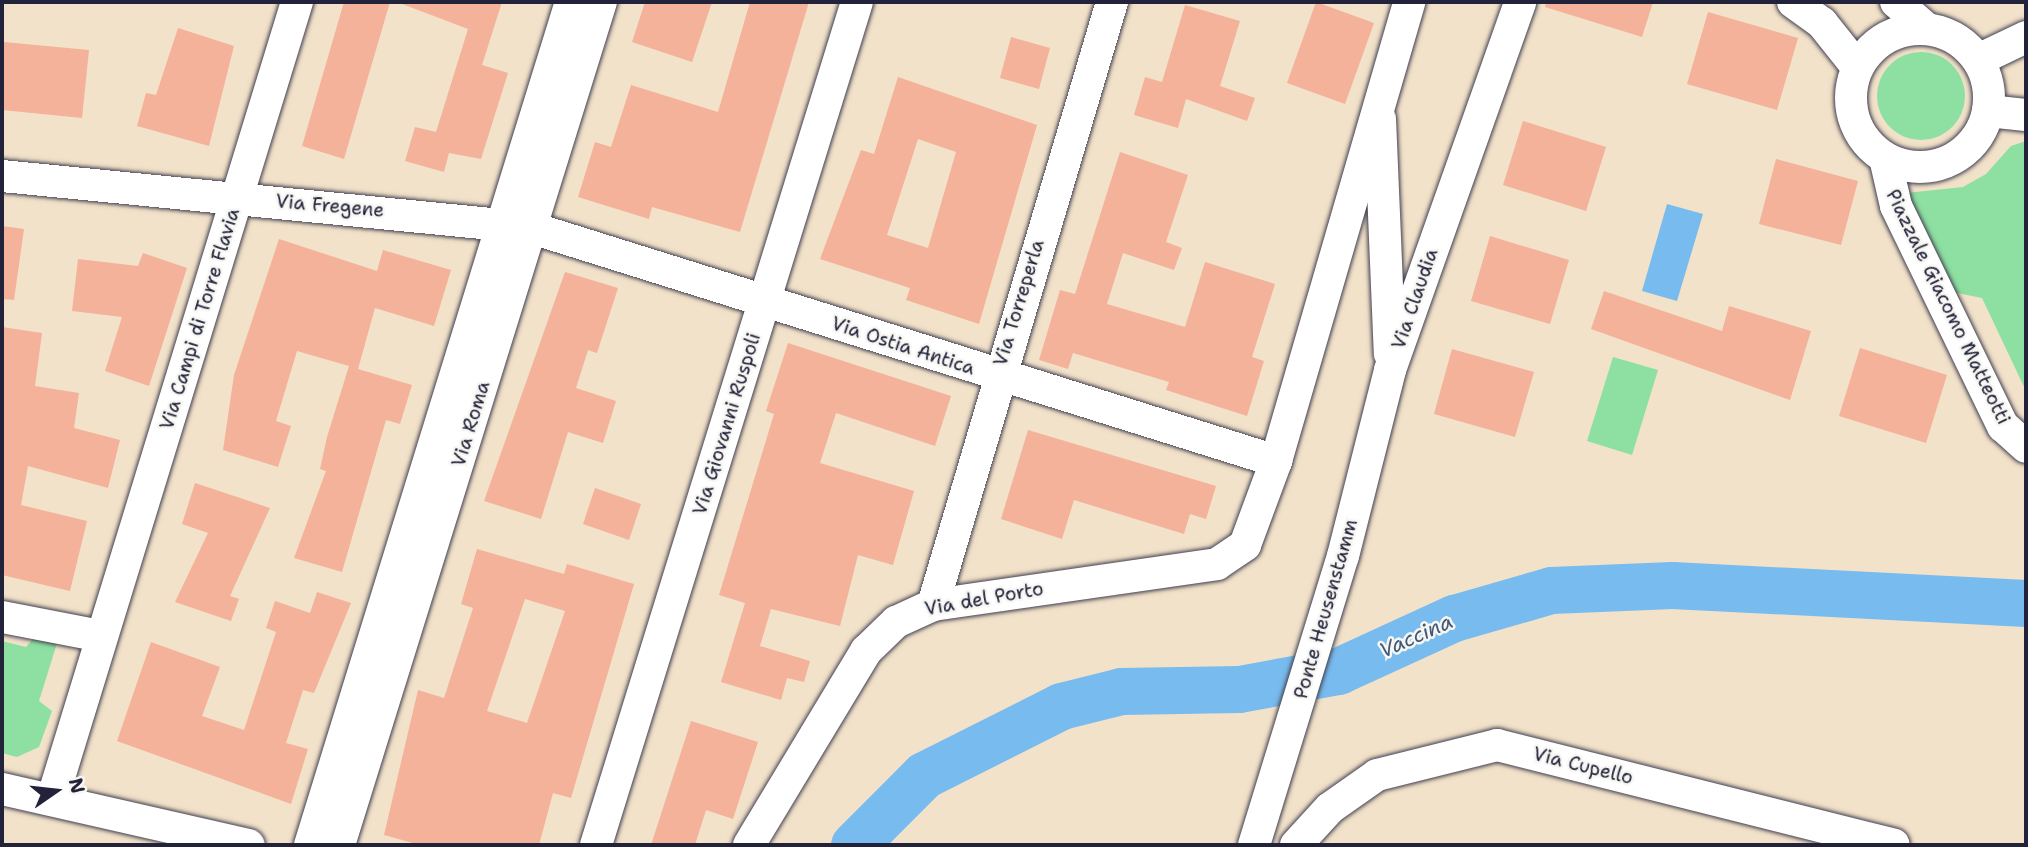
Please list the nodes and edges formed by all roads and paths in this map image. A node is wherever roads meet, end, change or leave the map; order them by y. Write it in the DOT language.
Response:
graph roads {
  1 [pos="297,2"];
  2 [pos="571,2"];
  3 [pos="601,2"];
  4 [pos="858,2"];
  5 [pos="1112,2"];
  6 [pos="1409,2"];
  7 [pos="1520,2"];
  8 [pos="1793,2"];
  9 [pos="1896,2"];
  10 [pos="1926,28"];
  11 [pos="2026,37"];
  12 [pos="1978,60"];
  13 [pos="1857,67"];
  14 [pos="1379,89"];
  15 [pos="1988,111"];
  16 [pos="2026,115"];
  17 [pos="1885,158"];
  18 [pos="2,176"];
  19 [pos="239,197"];
  20 [pos="517,225"];
  21 [pos="765,301"];
  22 [pos="1390,370"];
  23 [pos="997,377"];
  24 [pos="2026,447"];
  25 [pos="1276,461"];
  26 [pos="933,605"];
  27 [pos="2,617"];
  28 [pos="101,636"];
  29 [pos="2,789"];
  30 [pos="53,797"];
  31 [pos="249,845"];
  32 [pos="310,845"];
  33 [pos="339,845"];
  34 [pos="596,845"];
  35 [pos="749,845"];
  36 [pos="1254,845"];
  37 [pos="1296,845"];
  38 [pos="1894,845"];
  1 -- 19 [label="street, Via Campi di Torre Flavia"];
  2 -- 20 [label="street, Via Roma"];
  3 -- 20 [label="street, Via Roma"];
  4 -- 21 [label="street, Via Giovanni Ruspoli"];
  5 -- 23 [label="street, Via Torreperla"];
  6 -- 14 [label="street, Via Claudia"];
  7 -- 22 [label="street, Via Claudia"];
  8 -- 13 [label="street"];
  9 -- 10 [label="street"];
  10 -- 12 [label="street"];
  10 -- 13 [label="street"];
  11 -- 12 [label="street"];
  12 -- 15 [label="street"];
  13 -- 17 [label="street, Piazzale Giacomo Matteotti"];
  14 -- 22 [label="street, Via Claudia"];
  14 -- 25 [label="street, Via Claudia"];
  15 -- 16 [label="street"];
  15 -- 17 [label="street, Piazzale Giacomo Matteotti"];
  17 -- 24 [label="street, Piazzale Giacomo Matteotti"];
  18 -- 19 [label="street, Via Fregene"];
  19 -- 20 [label="street, Via Fregene"];
  19 -- 28 [label="street, Via Campi di Torre Flavia"];
  20 -- 21 [label="street, Via Ostia Antica"];
  20 -- 32 [label="street, Via Roma"];
  20 -- 33 [label="street, Via Roma"];
  21 -- 23 [label="street, Via Ostia Antica"];
  21 -- 34 [label="street, Via Giovanni Ruspoli"];
  22 -- 36 [label="street, Ponte Heusenstamm"];
  23 -- 25 [label="street, Via Ostia Antica"];
  23 -- 26 [label="street, Via Torreperla"];
  25 -- 26 [label="street, Via del Porto"];
  26 -- 35 [label="street, Via del Porto"];
  27 -- 28 [label="street"];
  28 -- 30 [label="street, Via Campi di Torre Flavia"];
  29 -- 30 [label="street"];
  30 -- 31 [label="street"];
  37 -- 38 [label="street, Via Cupello"];
}
